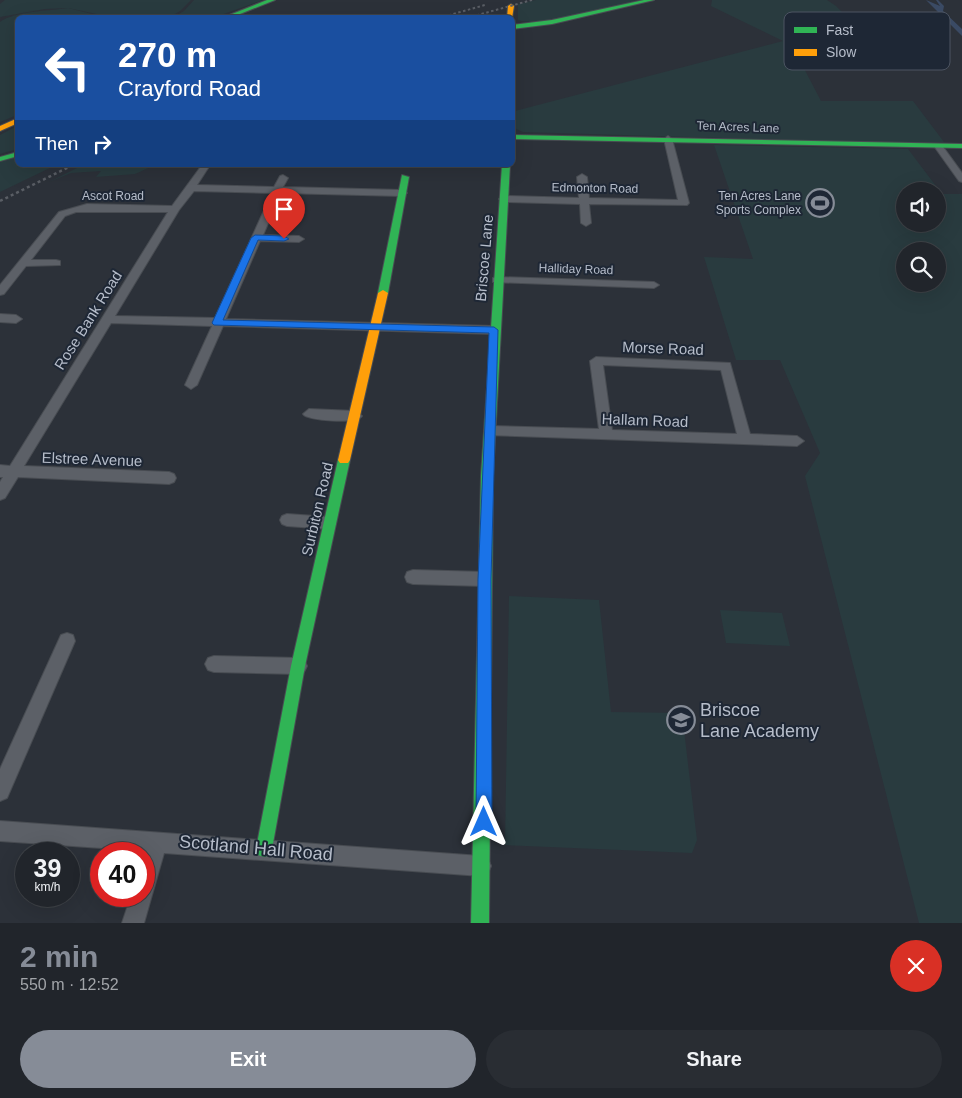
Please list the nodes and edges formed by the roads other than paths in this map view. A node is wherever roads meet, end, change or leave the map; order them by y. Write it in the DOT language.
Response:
graph roads {
  1 [pos="272,0"];
  2 [pos="651,0"];
  3 [pos="232,15"];
  4 [pos="515,26"];
  5 [pos="15,122"];
  6 [pos="0,129"];
  7 [pos="515,137"];
  8 [pos="668,139"];
  9 [pos="938,146"];
  10 [pos="962,146"];
  11 [pos="15,155"];
  12 [pos="0,159"];
  13 [pos="205,167"];
  14 [pos="506,167"];
  15 [pos="582,176"];
  16 [pos="405,177"];
  17 [pos="282,178"];
  18 [pos="962,179"];
  19 [pos="191,188"];
  20 [pos="277,190"];
  21 [pos="402,193"];
  22 [pos="504,199"];
  23 [pos="584,200"];
  24 [pos="175,209"];
  25 [pos="586,223"];
  26 [pos="255,238"];
  27 [pos="299,239"];
  28 [pos="23,262"];
  29 [pos="56,263"];
  30 [pos="497,280"];
  31 [pos="654,285"];
  32 [pos="0,292"];
  33 [pos="0,318"];
  34 [pos="16,319"];
  35 [pos="106,319"];
  36 [pos="217,323"];
  37 [pos="376,327"];
  38 [pos="494,330"];
  39 [pos="192,385"];
  40 [pos="309,414"];
  41 [pos="355,416"];
  42 [pos="491,430"];
  43 [pos="606,435"];
  44 [pos="745,440"];
  45 [pos="797,442"];
  46 [pos="6,472"];
  47 [pos="169,478"];
  48 [pos="0,494"];
  49 [pos="287,520"];
  50 [pos="329,523"];
  51 [pos="413,577"];
  52 [pos="484,579"];
  53 [pos="67,641"];
  54 [pos="214,664"];
  55 [pos="298,666"];
  56 [pos="0,791"];
  57 [pos="0,831"];
  58 [pos="158,840"];
  59 [pos="155,850"];
  60 [pos="264,850"];
  61 [pos="481,866"];
  62 [pos="138,907"];
  63 [pos="133,923"];
  64 [pos="480,923"];
  1 -- 3 [label="street"];
  2 -- 4 [label="street"];
  5 -- 6 [label="street"];
  7 -- 8 [label="street, Ten Acres Lane"];
  8 -- 9 [label="street, Ten Acres Lane"];
  8 -- 23 [label="street, Edmonton Road"];
  9 -- 10 [label="street, Ten Acres Lane"];
  9 -- 18 [label="street"];
  11 -- 12 [label="street"];
  13 -- 19 [label="street, Rose Bank Road"];
  14 -- 22 [label="street, Briscoe Lane"];
  15 -- 23 [label="street"];
  16 -- 21 [label="street, Surbiton Road"];
  17 -- 20 [label="street"];
  19 -- 20 [label="street"];
  19 -- 24 [label="street, Rose Bank Road"];
  20 -- 21 [label="street"];
  20 -- 26 [label="street"];
  21 -- 37 [label="street, Surbiton Road"];
  22 -- 23 [label="street, Edmonton Road"];
  22 -- 30 [label="street, Briscoe Lane"];
  23 -- 25 [label="street"];
  24 -- 28 [label="street, Ascot Road"];
  24 -- 35 [label="street, Rose Bank Road"];
  26 -- 27 [label="street"];
  26 -- 36 [label="street"];
  28 -- 29 [label="street"];
  28 -- 32 [label="street, Ascot Road"];
  30 -- 31 [label="street, Halliday Road"];
  30 -- 38 [label="street, Briscoe Lane"];
  33 -- 34 [label="street"];
  35 -- 36 [label="street"];
  35 -- 46 [label="street, Rose Bank Road"];
  36 -- 37 [label="street"];
  36 -- 39 [label="street"];
  37 -- 38 [label="street"];
  37 -- 41 [label="street, Surbiton Road"];
  38 -- 42 [label="street, Briscoe Lane"];
  40 -- 41 [label="street"];
  41 -- 50 [label="street, Surbiton Road"];
  42 -- 43 [label="street, Hallam Road"];
  42 -- 52 [label="street, Briscoe Lane"];
  43 -- 44 [label="street, Hallam Road"];
  43 -- 44 [label="street, Morse Road"];
  44 -- 45 [label="street, Hallam Road"];
  46 -- 47 [label="street, Elstree Avenue"];
  46 -- 48 [label="street, Rose Bank Road"];
  49 -- 50 [label="street"];
  50 -- 55 [label="street, Surbiton Road"];
  51 -- 52 [label="street"];
  52 -- 61 [label="street, Briscoe Lane"];
  53 -- 56 [label="street"];
  54 -- 55 [label="street"];
  55 -- 60 [label="street, Surbiton Road"];
  57 -- 58 [label="street, Scotland Hall Road"];
  58 -- 59 [label="street"];
  58 -- 60 [label="street, Scotland Hall Road"];
  60 -- 61 [label="street, Scotland Hall Road"];
  61 -- 64 [label="street, Briscoe Lane"];
  62 -- 63 [label="street"];
}
